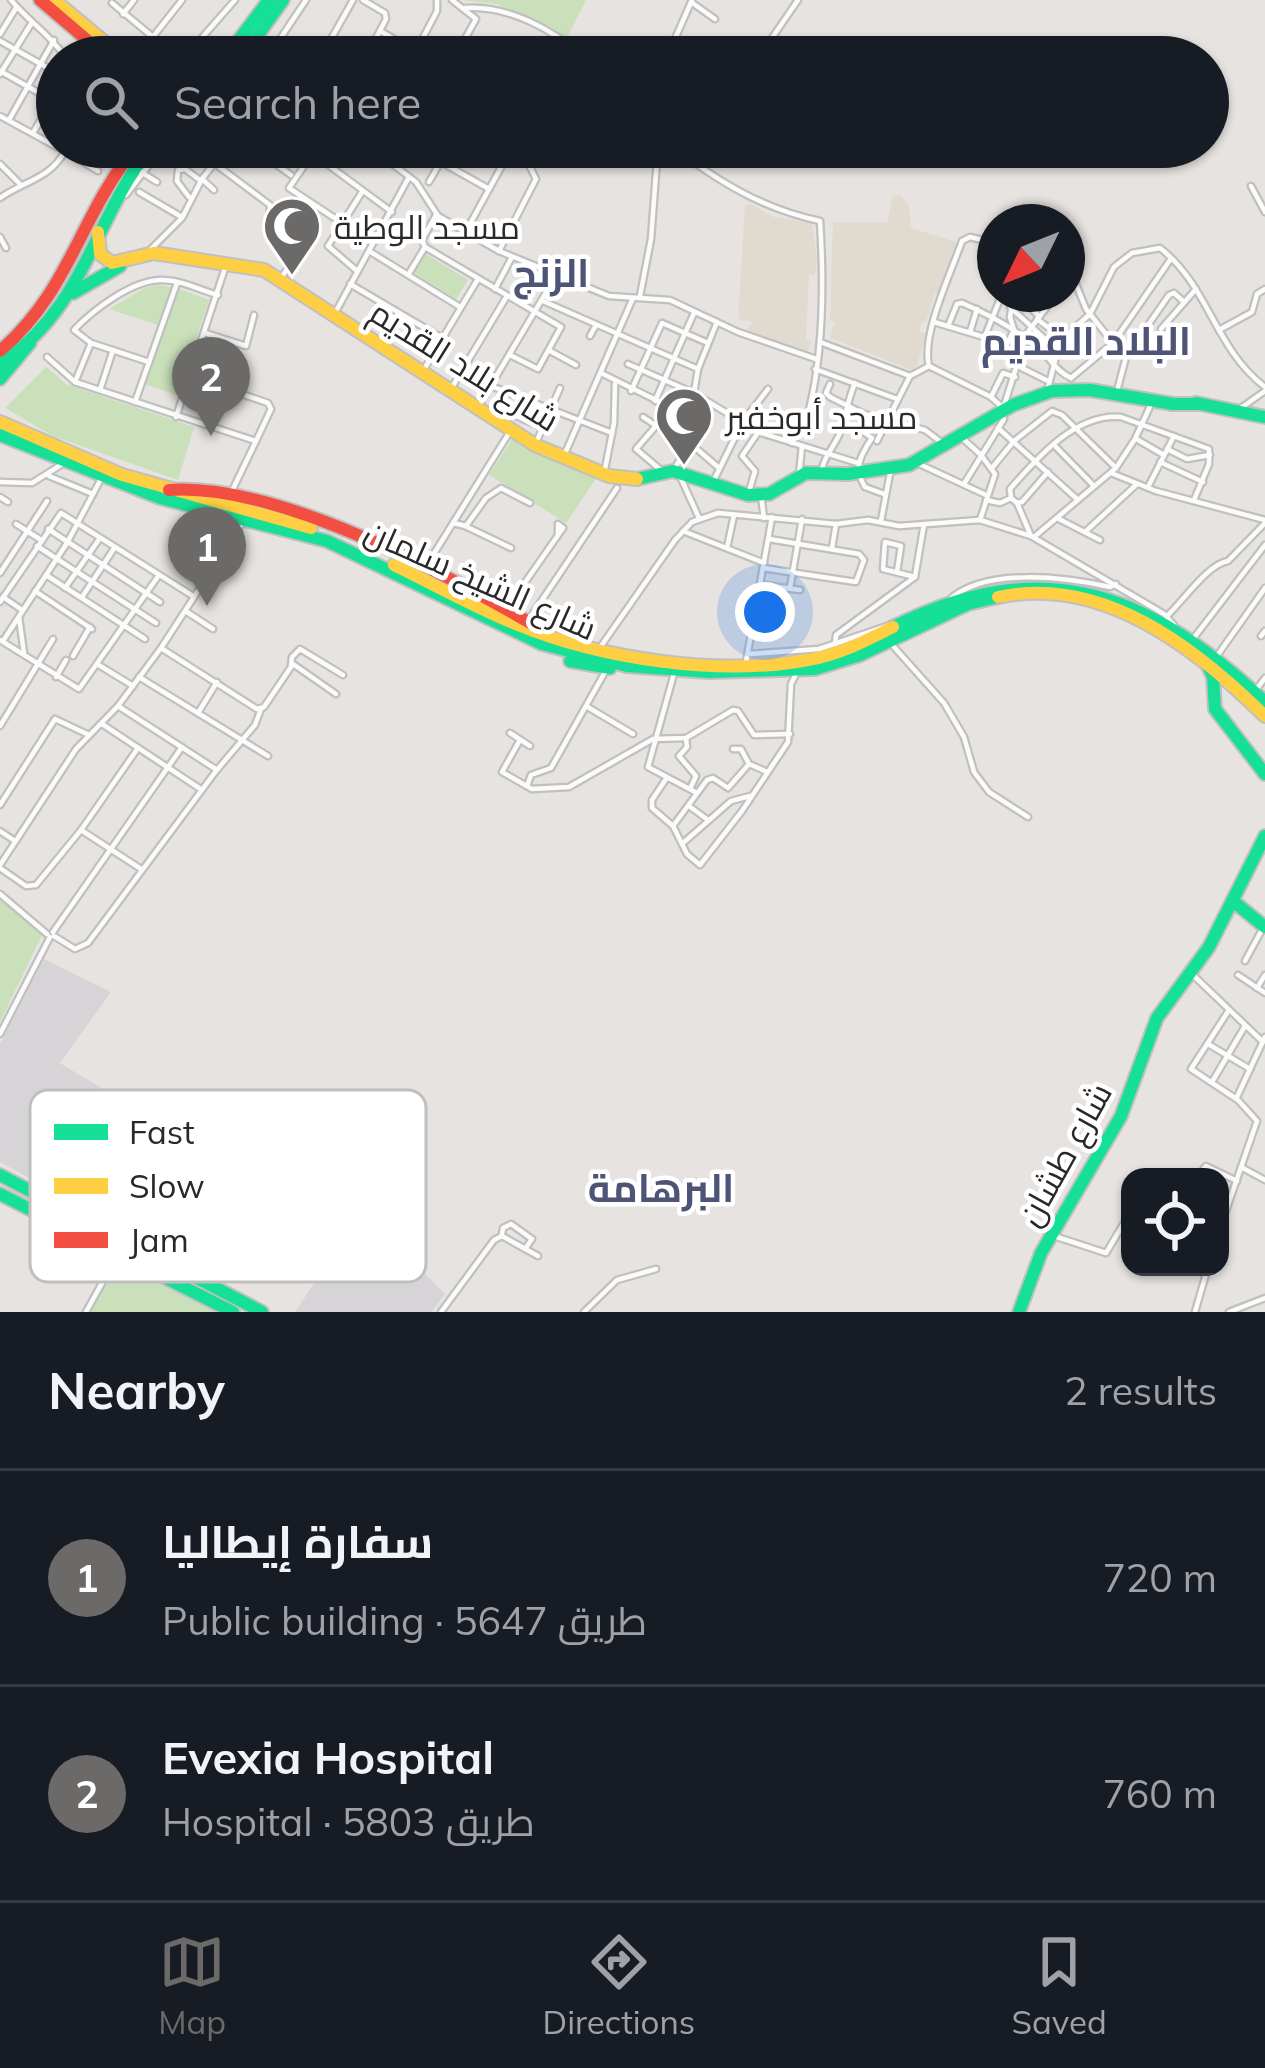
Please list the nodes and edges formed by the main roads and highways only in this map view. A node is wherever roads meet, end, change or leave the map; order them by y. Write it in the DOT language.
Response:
graph roads {
  1 [pos="40,0"];
  2 [pos="54,0"];
  3 [pos="268,0"];
  4 [pos="283,0"];
  5 [pos="82,36"];
  6 [pos="97,36"];
  7 [pos="241,36"];
  8 [pos="257,36"];
  9 [pos="120,168"];
  10 [pos="134,168"];
  11 [pos="98,232"];
  12 [pos="147,254"];
  13 [pos="68,298"];
  14 [pos="24,340"];
  15 [pos="0,347"];
  16 [pos="0,365"];
  17 [pos="0,379"];
  18 [pos="1265,417"];
  19 [pos="0,419"];
  20 [pos="0,435"];
  21 [pos="169,490"];
  22 [pos="354,539"];
  23 [pos="612,632"];
  24 [pos="552,636"];
  25 [pos="1195,645"];
  26 [pos="606,659"];
  27 [pos="674,673"];
  28 [pos="1260,697"];
  29 [pos="1265,716"];
  30 [pos="1265,774"];
  31 [pos="1265,836"];
  32 [pos="1233,901"];
  33 [pos="1264,927"];
  34 [pos="0,1175"];
  35 [pos="30,1191"];
  36 [pos="0,1193"];
  37 [pos="30,1208"];
  38 [pos="176,1282"];
  39 [pos="205,1282"];
  40 [pos="233,1312"];
  41 [pos="262,1312"];
  42 [pos="1018,1312"];
  1 -- 5 [label="main road"];
  2 -- 6 [label="main road"];
  3 -- 7 [label="main road"];
  4 -- 8 [label="main road"];
  9 -- 14 [label="main road"];
  10 -- 11 [label="main road"];
  11 -- 12 [label="main road, شارع بلاد القديم"];
  11 -- 13 [label="main road"];
  12 -- 13 [label="main road"];
  12 -- 18 [label="main road, شارع بلاد القديم"];
  13 -- 14 [label="main road"];
  14 -- 15 [label="main road"];
  14 -- 16 [label="main road"];
  14 -- 17 [label="main road"];
  19 -- 21 [label="main road, شارع الشيخ سلمان"];
  20 -- 26 [label="main road, شارع الشيخ سلمان"];
  21 -- 22 [label="main road, شارع الشيخ سلمان"];
  21 -- 22 [label="main road"];
  22 -- 24 [label="main road"];
  22 -- 24 [label="main road, شارع الشيخ سلمان"];
  23 -- 26 [label="main road"];
  24 -- 26 [label="main road, شارع الشيخ سلمان"];
  25 -- 27 [label="main road, شارع الشيخ سلمان"];
  25 -- 27 [label="main road, شارع الشيخ سلمان"];
  25 -- 28 [label="main road, شارع الشيخ سلمان"];
  25 -- 29 [label="main road, شارع الشيخ سلمان"];
  25 -- 30 [label="main road"];
  26 -- 27 [label="main road, شارع الشيخ سلمان"];
  26 -- 27 [label="main road, شارع الشيخ سلمان"];
  31 -- 32 [label="main road, شارع طشان"];
  32 -- 33 [label="main road"];
  32 -- 42 [label="main road, شارع طشان"];
  34 -- 35 [label="main road"];
  36 -- 37 [label="main road"];
  38 -- 40 [label="main road"];
  39 -- 41 [label="main road"];
}
